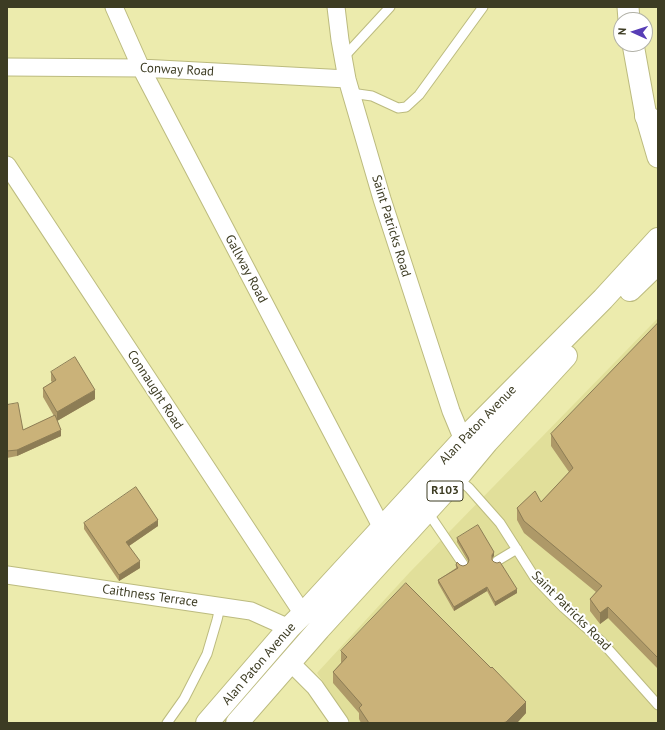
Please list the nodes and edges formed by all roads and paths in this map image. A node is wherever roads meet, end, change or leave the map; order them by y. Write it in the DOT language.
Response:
graph roads {
  1 [pos="114,7"];
  2 [pos="336,7"];
  3 [pos="390,7"];
  4 [pos="483,7"];
  5 [pos="635,52"];
  6 [pos="343,58"];
  7 [pos="7,67"];
  8 [pos="141,68"];
  9 [pos="349,86"];
  10 [pos="652,120"];
  11 [pos="658,157"];
  12 [pos="7,165"];
  13 [pos="658,239"];
  14 [pos="658,263"];
  15 [pos="463,440"];
  16 [pos="457,478"];
  17 [pos="427,511"];
  18 [pos="382,528"];
  19 [pos="517,549"];
  20 [pos="497,561"];
  21 [pos="463,564"];
  22 [pos="7,575"];
  23 [pos="220,606"];
  24 [pos="296,621"];
  25 [pos="290,662"];
  26 [pos="658,705"];
  27 [pos="167,723"];
  28 [pos="207,723"];
  29 [pos="237,723"];
  30 [pos="340,723"];
  1 -- 8 [label="street, Gallway Road"];
  2 -- 6 [label="street, Saint Patricks Road"];
  3 -- 6 [label="lane"];
  4 -- 9 [label="lane"];
  5 -- 10 [label="street"];
  6 -- 9 [label="street, Saint Patricks Road"];
  7 -- 8 [label="street, Conway Road"];
  8 -- 9 [label="street, Conway Road"];
  8 -- 18 [label="street, Gallway Road"];
  9 -- 15 [label="street, Saint Patricks Road"];
  10 -- 11 [label="street"];
  12 -- 24 [label="street, Connaught Road"];
  13 -- 15 [label="main road, Alan Paton Avenue / R103"];
  14 -- 16 [label="main road, Alan Paton Avenue / R103"];
  15 -- 18 [label="main road, Alan Paton Avenue / R103"];
  16 -- 17 [label="main road, Alan Paton Avenue / R103"];
  16 -- 19 [label="lane, Saint Patricks Road"];
  17 -- 21 [label="lane"];
  17 -- 25 [label="main road, Alan Paton Avenue / R103"];
  18 -- 24 [label="main road, Alan Paton Avenue / R103"];
  19 -- 20 [label="lane"];
  19 -- 26 [label="lane, Saint Patricks Road"];
  22 -- 23 [label="street, Caithness Terrace"];
  23 -- 24 [label="street, Caithness Terrace"];
  23 -- 27 [label="lane"];
  24 -- 28 [label="main road, Alan Paton Avenue / R103"];
  25 -- 29 [label="main road, Alan Paton Avenue / R103"];
  25 -- 30 [label="street"];
}
